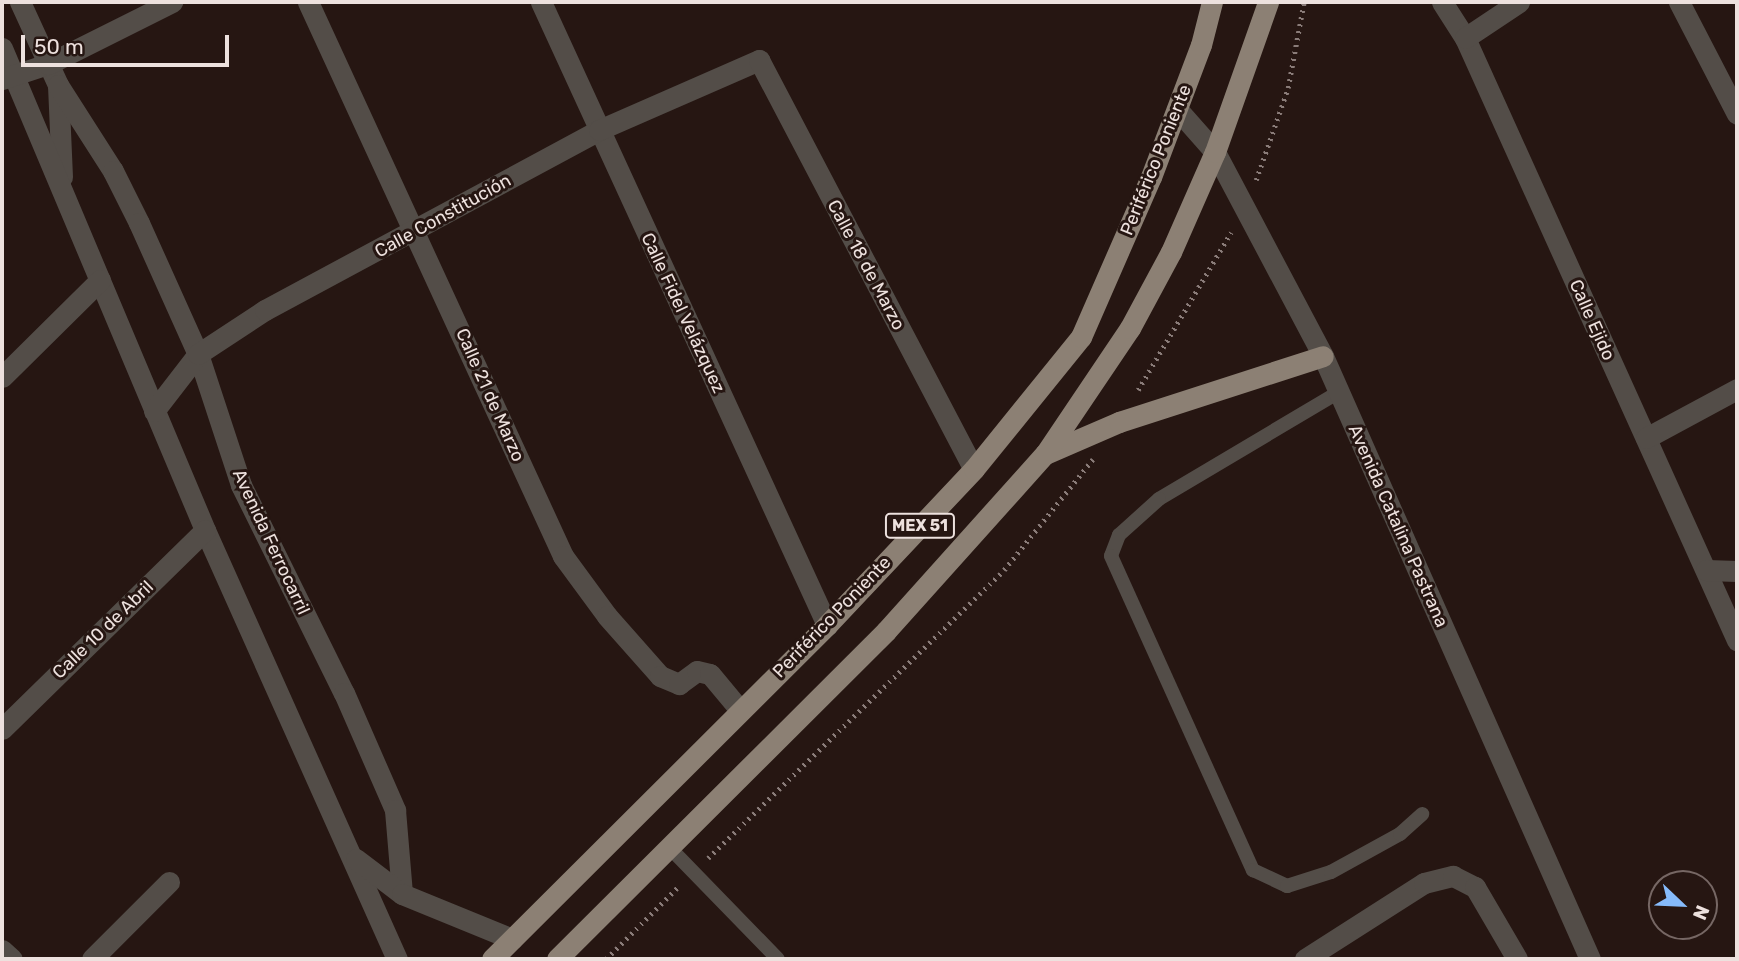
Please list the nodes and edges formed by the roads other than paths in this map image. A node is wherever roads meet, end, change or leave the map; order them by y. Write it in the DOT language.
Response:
graph roads {
  1 [pos="20,2"];
  2 [pos="172,2"];
  3 [pos="308,2"];
  4 [pos="541,2"];
  5 [pos="1212,2"];
  6 [pos="1268,2"];
  7 [pos="1442,2"];
  8 [pos="1519,2"];
  9 [pos="1679,2"];
  10 [pos="1465,38"];
  11 [pos="2,48"];
  12 [pos="759,60"];
  13 [pos="48,64"];
  14 [pos="8,77"];
  15 [pos="58,85"];
  16 [pos="1177,109"];
  17 [pos="1737,114"];
  18 [pos="599,130"];
  19 [pos="1215,152"];
  20 [pos="63,192"];
  21 [pos="416,232"];
  22 [pos="100,280"];
  23 [pos="198,354"];
  24 [pos="1323,356"];
  25 [pos="2,377"];
  26 [pos="1737,389"];
  27 [pos="1339,392"];
  28 [pos="154,411"];
  29 [pos="1646,438"];
  30 [pos="1045,454"];
  31 [pos="974,469"];
  32 [pos="205,530"];
  33 [pos="1706,570"];
  34 [pos="1737,572"];
  35 [pos="827,625"];
  36 [pos="1737,640"];
  37 [pos="740,710"];
  38 [pos="2,729"];
  39 [pos="1422,814"];
  40 [pos="669,847"];
  41 [pos="350,854"];
  42 [pos="169,882"];
  43 [pos="402,894"];
  44 [pos="512,939"];
  45 [pos="2,950"];
  46 [pos="12,959"];
  47 [pos="92,959"];
  48 [pos="397,959"];
  49 [pos="492,959"];
  50 [pos="557,959"];
  51 [pos="778,959"];
  52 [pos="1305,959"];
  53 [pos="1517,959"];
  54 [pos="1590,959"];
  1 -- 13 [label="street"];
  2 -- 13 [label="street"];
  3 -- 21 [label="street, Calle 21 de Marzo"];
  4 -- 18 [label="street, Calle Fidel Velázquez"];
  5 -- 16 [label="main road, Periférico Poniente / MEX 51"];
  6 -- 19 [label="main road, MEX 51"];
  7 -- 10 [label="street, Calle Ejido"];
  8 -- 10 [label="street"];
  9 -- 17 [label="street"];
  10 -- 29 [label="street, Calle Ejido"];
  11 -- 14 [label="street"];
  12 -- 18 [label="street, Calle Constitución"];
  12 -- 31 [label="street, Calle 18 de Marzo"];
  13 -- 14 [label="street"];
  13 -- 15 [label="street, Avenida Ferrocarril"];
  14 -- 20 [label="street"];
  15 -- 20 [label="street"];
  15 -- 23 [label="street, Avenida Ferrocarril"];
  16 -- 19 [label="street, Avenida Catalina Pastrana"];
  16 -- 31 [label="main road, Periférico Poniente / MEX 51"];
  18 -- 21 [label="street, Calle Constitución"];
  18 -- 35 [label="street, Calle Fidel Velázquez"];
  19 -- 24 [label="street, Avenida Catalina Pastrana"];
  19 -- 30 [label="main road, MEX 51"];
  20 -- 22 [label="street"];
  21 -- 23 [label="street, Calle Constitución"];
  21 -- 37 [label="street, Calle 21 de Marzo"];
  22 -- 25 [label="street"];
  22 -- 28 [label="street"];
  23 -- 28 [label="street, Calle Constitución"];
  23 -- 43 [label="street, Avenida Ferrocarril"];
  24 -- 27 [label="street, Avenida Catalina Pastrana"];
  24 -- 30 [label="main road"];
  26 -- 29 [label="street"];
  27 -- 39 [label="lane"];
  27 -- 54 [label="street, Avenida Catalina Pastrana"];
  28 -- 32 [label="street"];
  29 -- 33 [label="street, Calle Ejido"];
  30 -- 40 [label="main road, MEX 51"];
  31 -- 35 [label="main road, Periférico Poniente / MEX 51"];
  32 -- 38 [label="street, Calle 10 de Abril"];
  32 -- 41 [label="street"];
  33 -- 34 [label="street"];
  33 -- 36 [label="street, Calle Ejido"];
  35 -- 37 [label="main road, Periférico Poniente / MEX 51"];
  37 -- 44 [label="main road, Periférico Poniente / MEX 51"];
  40 -- 50 [label="main road, MEX 51"];
  40 -- 51 [label="lane"];
  41 -- 43 [label="street"];
  41 -- 48 [label="street"];
  42 -- 47 [label="street"];
  43 -- 44 [label="street"];
  44 -- 49 [label="main road, Periférico Poniente / MEX 51"];
  45 -- 46 [label="street"];
  52 -- 53 [label="street"];
}
